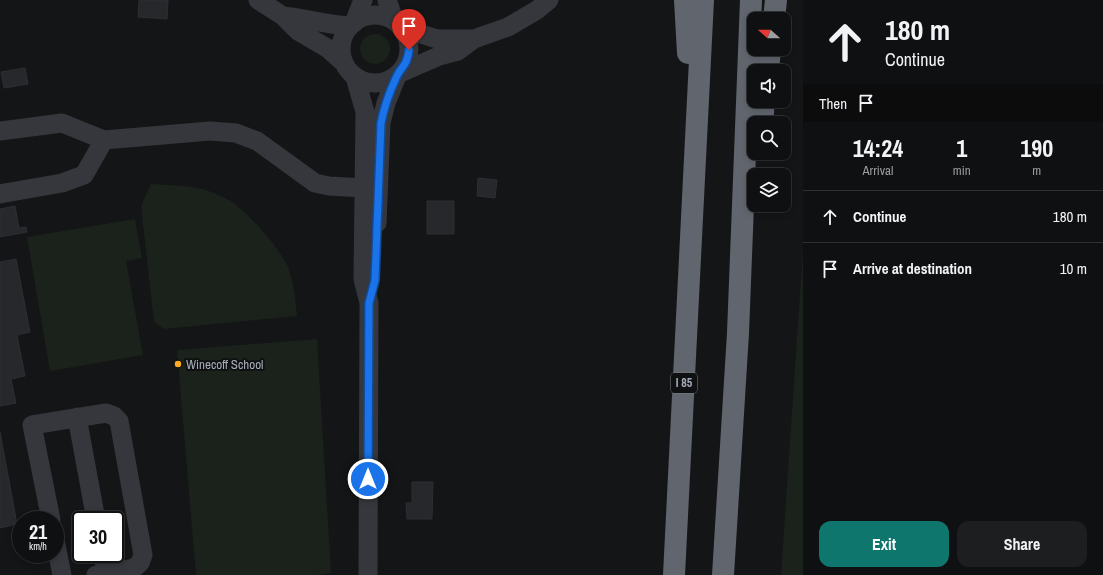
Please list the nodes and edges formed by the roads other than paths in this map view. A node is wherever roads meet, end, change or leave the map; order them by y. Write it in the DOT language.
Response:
graph roads {
  1 [pos="258,0"];
  2 [pos="363,0"];
  3 [pos="387,0"];
  4 [pos="549,0"];
  5 [pos="685,0"];
  6 [pos="703,0"];
  7 [pos="751,0"];
  8 [pos="776,0"];
  9 [pos="775,12"];
  10 [pos="283,16"];
  11 [pos="352,24"];
  12 [pos="399,25"];
  13 [pos="474,39"];
  14 [pos="350,70"];
  15 [pos="398,74"];
  16 [pos="0,131"];
  17 [pos="104,140"];
  18 [pos="364,188"];
  19 [pos="694,191"];
  20 [pos="0,194"];
  21 [pos="752,212"];
  22 [pos="369,303"];
  23 [pos="738,333"];
  24 [pos="77,417"];
  25 [pos="49,511"];
  26 [pos="94,511"];
  27 [pos="60,563"];
  28 [pos="102,563"];
  29 [pos="101,574"];
  30 [pos="62,575"];
  31 [pos="368,575"];
  32 [pos="674,575"];
  33 [pos="723,575"];
  1 -- 10 [label="street"];
  2 -- 11 [label="street"];
  3 -- 12 [label="street"];
  4 -- 13 [label="street"];
  5 -- 19 [label="highway"];
  6 -- 19 [label="highway, I 85"];
  7 -- 23 [label="highway"];
  8 -- 9 [label="highway"];
  10 -- 11 [label="street"];
  10 -- 14 [label="street"];
  11 -- 12 [label="street"];
  11 -- 14 [label="street"];
  12 -- 13 [label="street"];
  12 -- 15 [label="street"];
  13 -- 15 [label="street"];
  14 -- 15 [label="street"];
  14 -- 18 [label="street"];
  15 -- 22 [label="street"];
  16 -- 17 [label="street"];
  17 -- 18 [label="street"];
  17 -- 20 [label="street"];
  18 -- 22 [label="street"];
  19 -- 32 [label="highway, I 85"];
  21 -- 23 [label="highway"];
  22 -- 31 [label="street"];
  23 -- 33 [label="highway"];
  24 -- 25 [label="street"];
  24 -- 26 [label="street"];
  24 -- 29 [label="street"];
  27 -- 30 [label="street"];
  28 -- 29 [label="street"];
}
